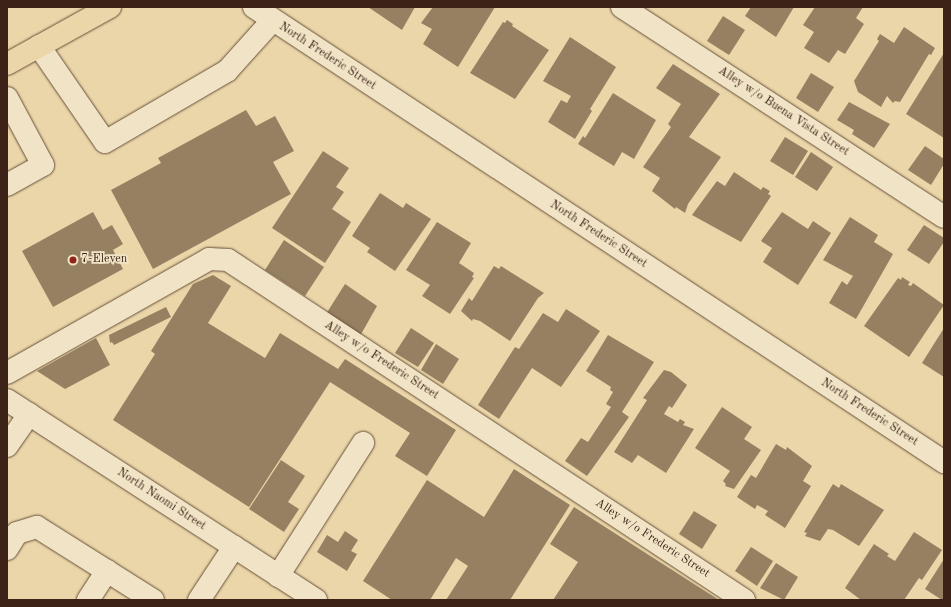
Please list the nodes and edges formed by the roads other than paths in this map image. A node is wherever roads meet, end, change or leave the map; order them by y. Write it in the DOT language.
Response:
graph roads {
  1 [pos="110,7"];
  2 [pos="254,7"];
  3 [pos="622,7"];
  4 [pos="272,21"];
  5 [pos="39,46"];
  6 [pos="7,64"];
  7 [pos="7,98"];
  8 [pos="7,185"];
  9 [pos="944,216"];
  10 [pos="7,373"];
  11 [pos="7,400"];
  12 [pos="29,414"];
  13 [pos="363,443"];
  14 [pos="7,446"];
  15 [pos="944,462"];
  16 [pos="234,547"];
  17 [pos="7,549"];
  18 [pos="106,571"];
  19 [pos="278,576"];
  20 [pos="88,600"];
  21 [pos="153,600"];
  22 [pos="199,600"];
  23 [pos="316,600"];
  24 [pos="744,600"];
  1 -- 5 [label="main road"];
  2 -- 4 [label="street, North Frederic Street"];
  3 -- 9 [label="street, Alley w/o Buena Vista Street"];
  4 -- 5 [label="street"];
  4 -- 15 [label="street, North Frederic Street"];
  5 -- 6 [label="main road"];
  7 -- 8 [label="street"];
  10 -- 24 [label="street, Alley w/o Frederic Street"];
  11 -- 12 [label="street, North Naomi Street"];
  12 -- 14 [label="street"];
  12 -- 16 [label="street, North Naomi Street"];
  13 -- 19 [label="street"];
  16 -- 19 [label="street, North Naomi Street"];
  16 -- 22 [label="street"];
  17 -- 18 [label="street"];
  18 -- 20 [label="street"];
  18 -- 21 [label="street"];
  19 -- 23 [label="street, North Naomi Street"];
}
